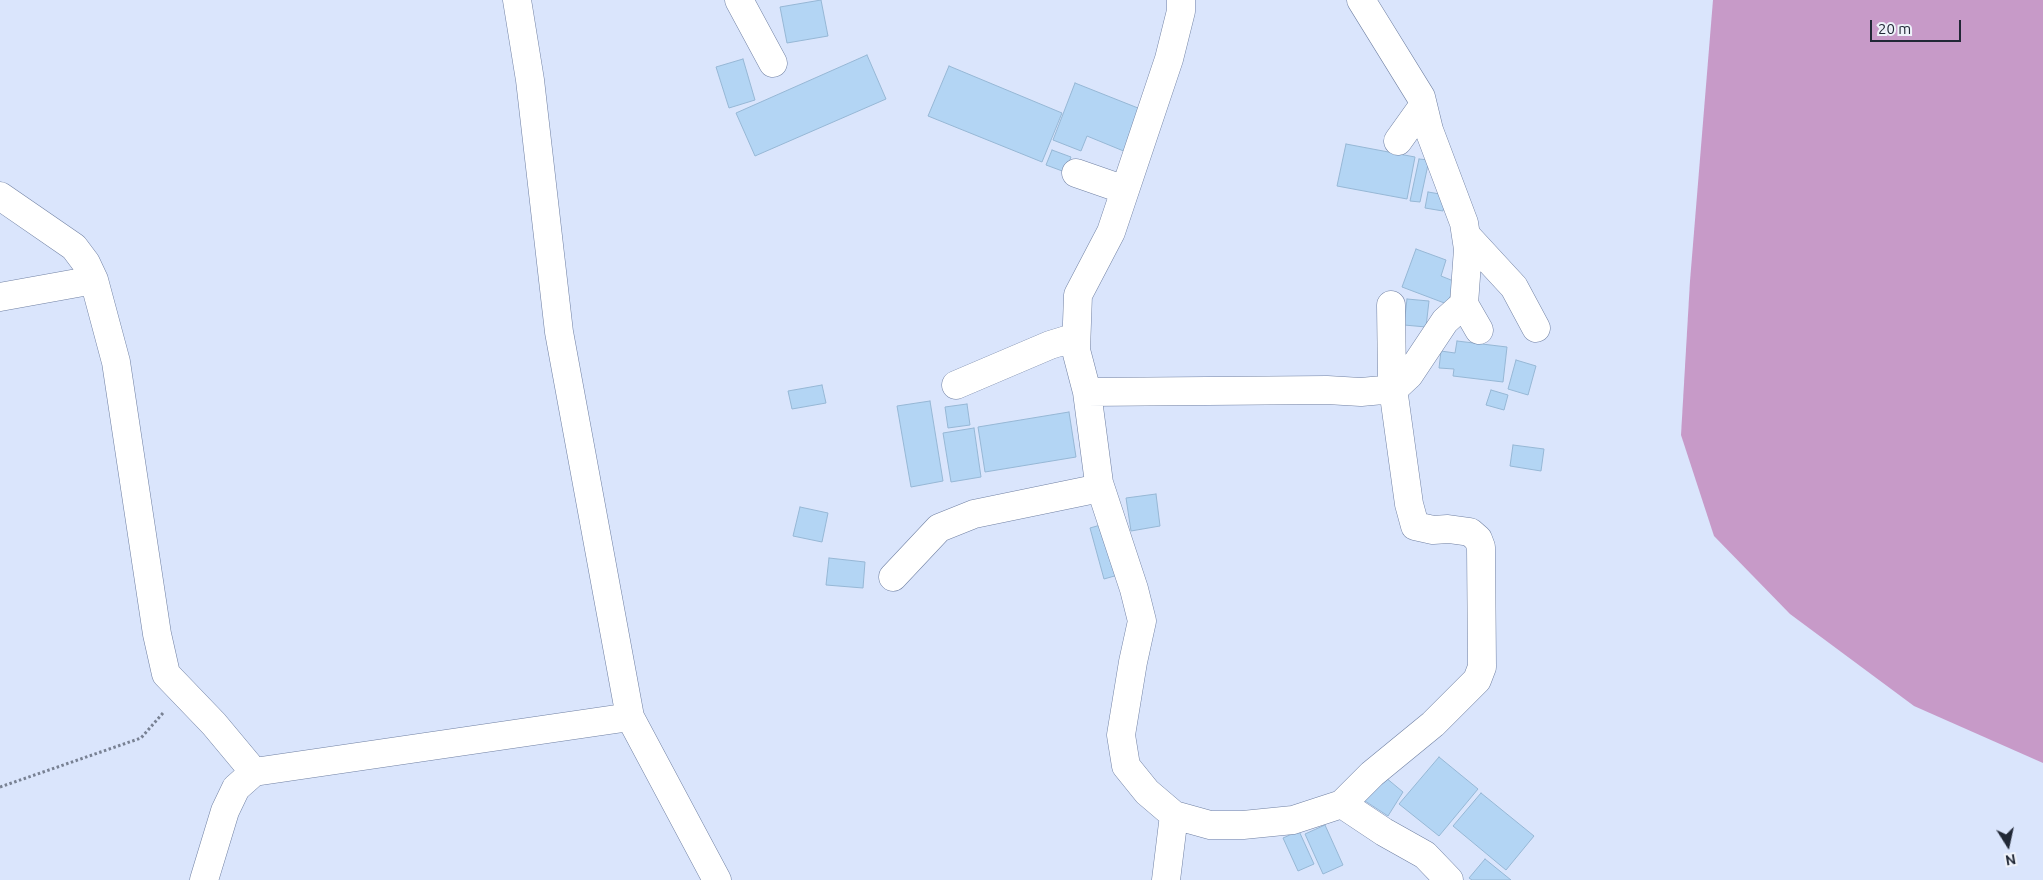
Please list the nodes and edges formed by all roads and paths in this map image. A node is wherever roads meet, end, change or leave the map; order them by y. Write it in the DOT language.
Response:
graph roads {
  1 [pos="517,0"];
  2 [pos="739,0"];
  3 [pos="1181,0"];
  4 [pos="1362,0"];
  5 [pos="773,63"];
  6 [pos="1423,106"];
  7 [pos="1398,141"];
  8 [pos="1076,173"];
  9 [pos="1125,190"];
  10 [pos="0,196"];
  11 [pos="1466,235"];
  12 [pos="94,280"];
  13 [pos="0,297"];
  14 [pos="1464,304"];
  15 [pos="1392,305"];
  16 [pos="1536,328"];
  17 [pos="1479,330"];
  18 [pos="1076,337"];
  19 [pos="956,386"];
  20 [pos="1394,389"];
  21 [pos="1086,392"];
  22 [pos="1100,488"];
  23 [pos="893,577"];
  24 [pos="182,692"];
  25 [pos="630,717"];
  26 [pos="254,772"];
  27 [pos="0,786"];
  28 [pos="1342,804"];
  29 [pos="1174,815"];
  30 [pos="204,880"];
  31 [pos="717,880"];
  32 [pos="1166,880"];
  33 [pos="1449,880"];
  1 -- 25 [label="street"];
  2 -- 5 [label="street"];
  3 -- 9 [label="street"];
  4 -- 6 [label="street"];
  6 -- 7 [label="street"];
  6 -- 11 [label="street"];
  8 -- 9 [label="street"];
  9 -- 18 [label="street"];
  10 -- 12 [label="street"];
  11 -- 14 [label="street"];
  11 -- 16 [label="street"];
  12 -- 13 [label="street"];
  12 -- 24 [label="street"];
  14 -- 17 [label="street"];
  14 -- 20 [label="street"];
  15 -- 20 [label="street"];
  18 -- 19 [label="street"];
  18 -- 21 [label="street"];
  20 -- 21 [label="street"];
  20 -- 28 [label="street"];
  21 -- 22 [label="street"];
  22 -- 23 [label="street"];
  22 -- 29 [label="street"];
  24 -- 26 [label="street"];
  24 -- 27 [label="path"];
  25 -- 26 [label="street"];
  25 -- 31 [label="street"];
  26 -- 30 [label="street"];
  28 -- 29 [label="street"];
  28 -- 33 [label="street"];
  29 -- 32 [label="street"];
}
